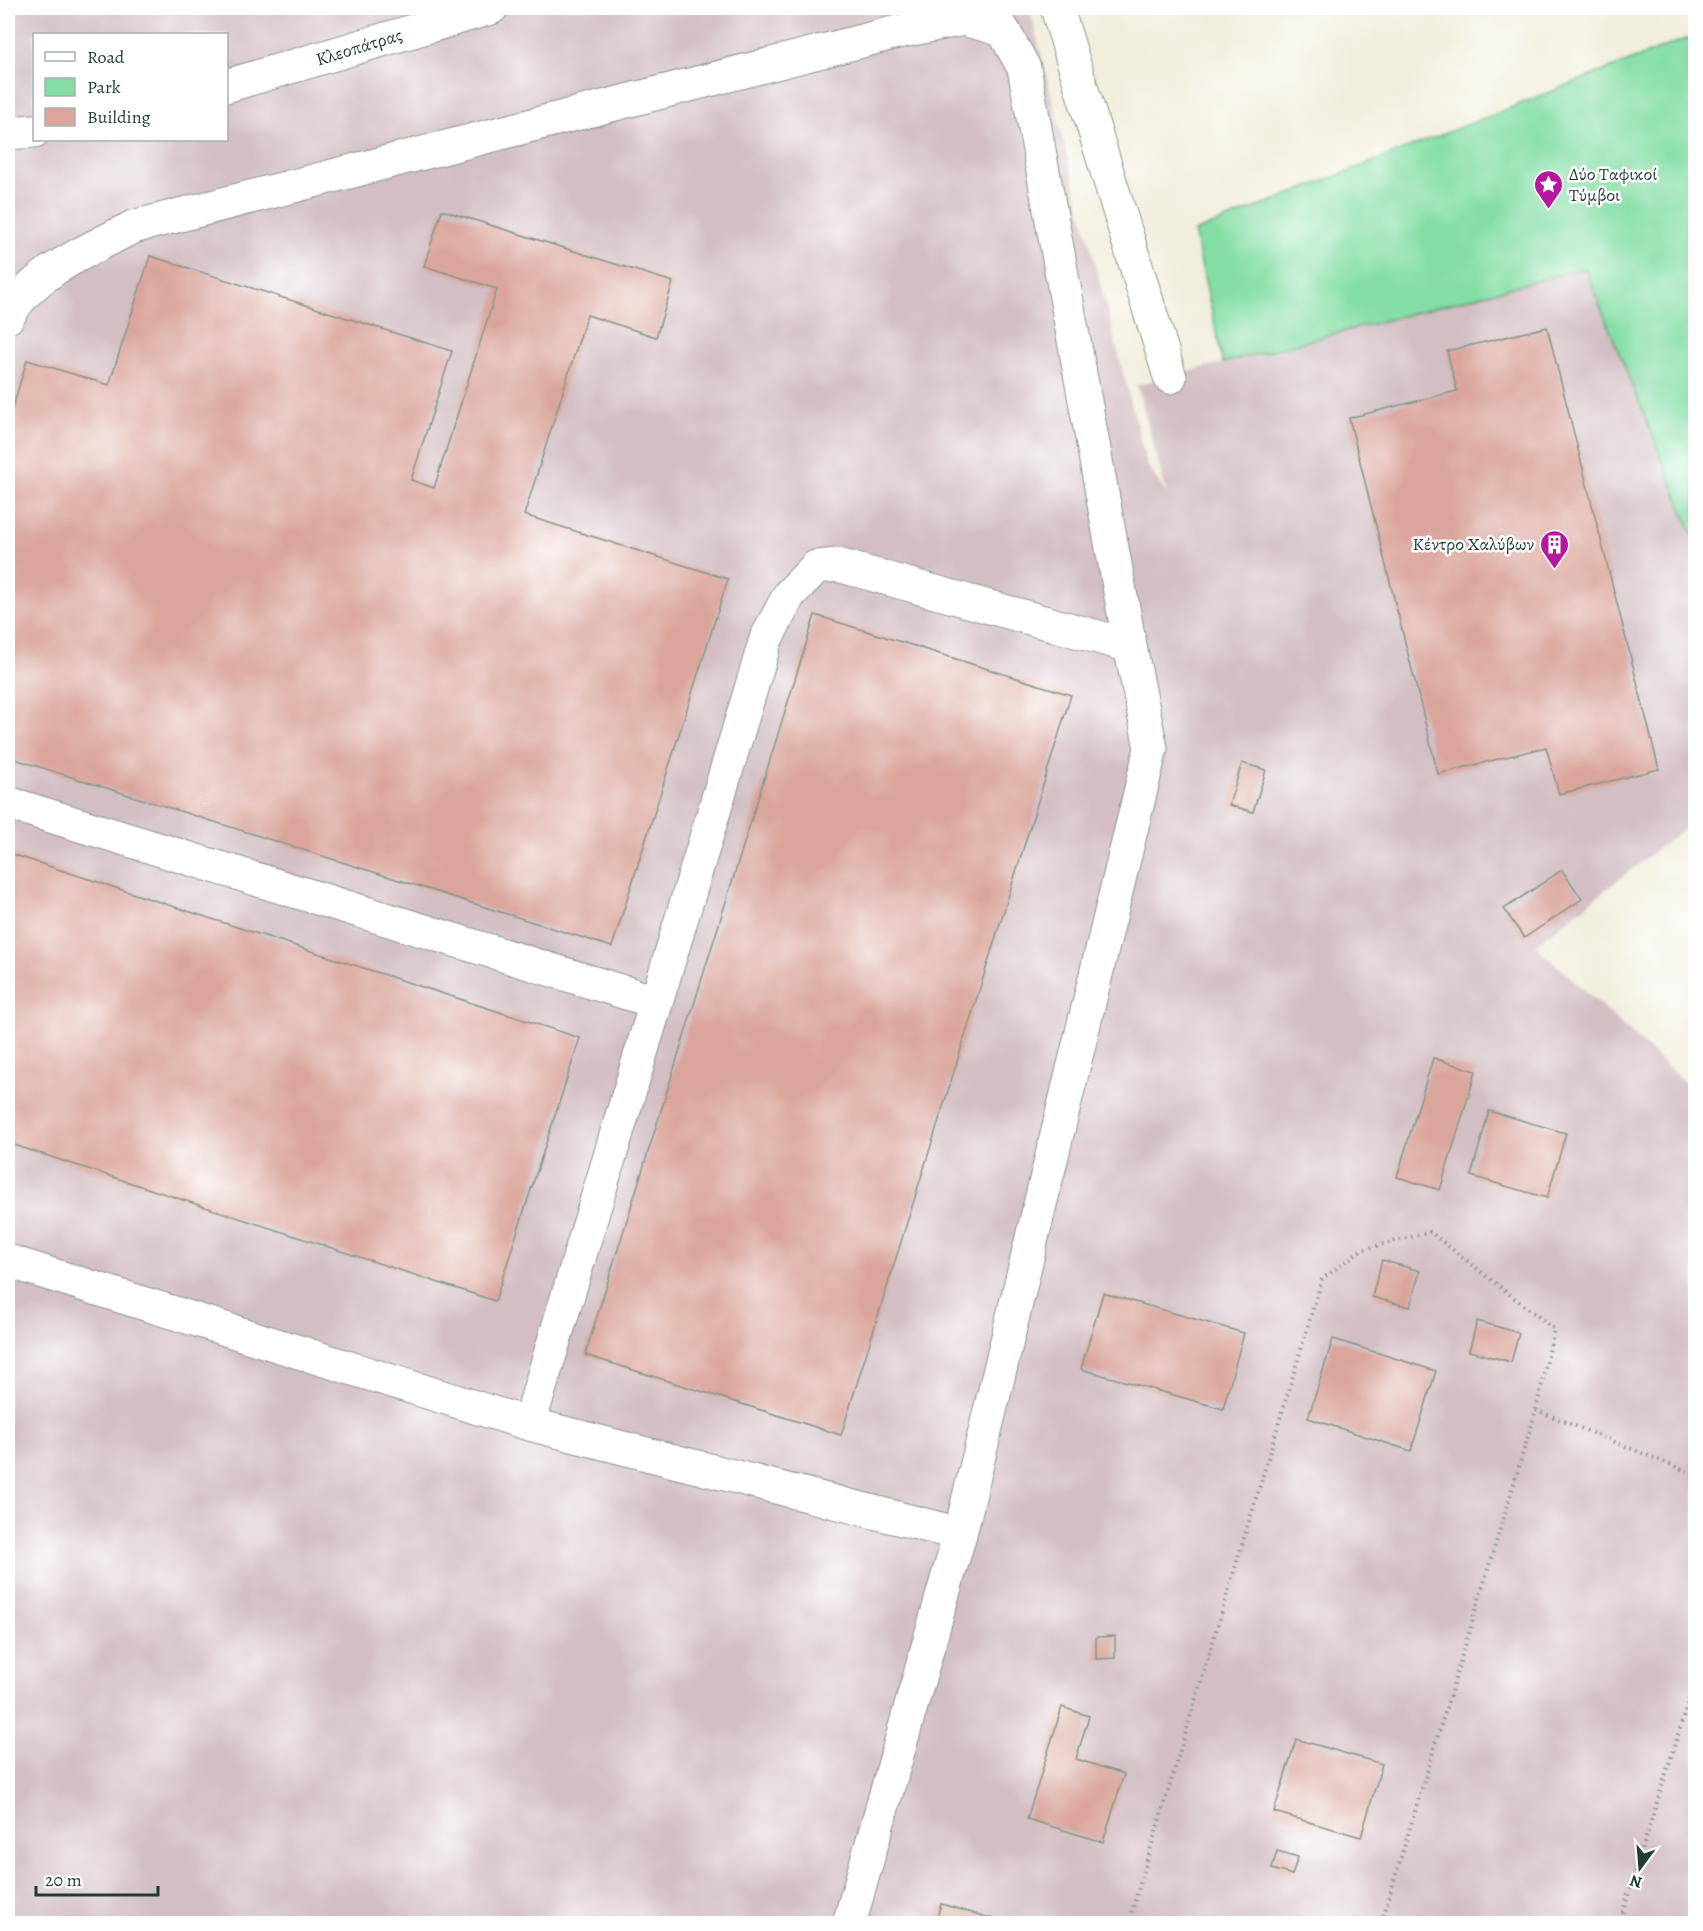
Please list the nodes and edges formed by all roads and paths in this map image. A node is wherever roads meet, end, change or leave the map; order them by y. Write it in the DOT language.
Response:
graph roads {
  1 [pos="491,8"];
  2 [pos="1056,8"];
  3 [pos="228,85"];
  4 [pos="33,131"];
  5 [pos="8,133"];
  6 [pos="8,317"];
  7 [pos="1170,377"];
  8 [pos="1130,646"];
  9 [pos="8,803"];
  10 [pos="656,1002"];
  11 [pos="8,1261"];
  12 [pos="1536,1410"];
  13 [pos="529,1424"];
  14 [pos="1695,1475"];
  15 [pos="960,1534"];
  16 [pos="1695,1677"];
  17 [pos="849,1923"];
  18 [pos="1128,1923"];
  19 [pos="1381,1923"];
  20 [pos="1619,1923"];
  1 -- 3 [label="street, Κλεοπάτρας"];
  2 -- 7 [label="street"];
  4 -- 5 [label="street"];
  6 -- 8 [label="street"];
  8 -- 10 [label="street"];
  8 -- 15 [label="street"];
  9 -- 10 [label="street"];
  10 -- 13 [label="street"];
  11 -- 13 [label="street"];
  12 -- 14 [label="path"];
  12 -- 18 [label="path"];
  12 -- 19 [label="path"];
  13 -- 15 [label="street"];
  15 -- 17 [label="street"];
  16 -- 20 [label="path"];
}
